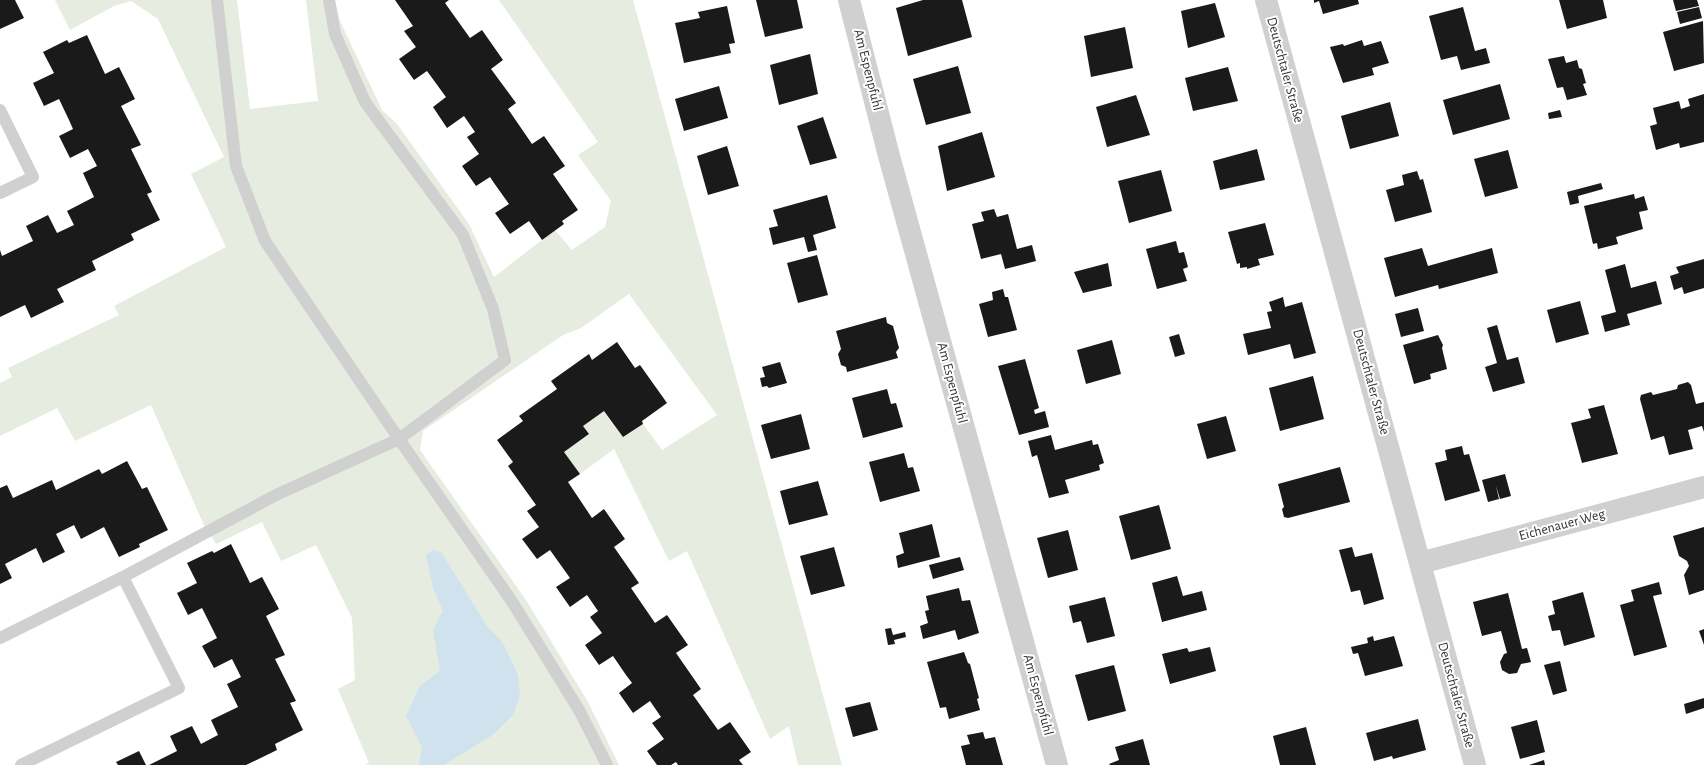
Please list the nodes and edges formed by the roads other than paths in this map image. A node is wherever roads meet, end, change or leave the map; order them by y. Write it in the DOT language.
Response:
graph roads {
  1 [pos="217,0"];
  2 [pos="328,0"];
  3 [pos="849,0"];
  4 [pos="1266,0"];
  5 [pos="0,110"];
  6 [pos="0,194"];
  7 [pos="399,439"];
  8 [pos="1704,487"];
  9 [pos="1420,563"];
  10 [pos="123,577"];
  11 [pos="0,638"];
  12 [pos="21,765"];
  13 [pos="607,765"];
  14 [pos="1057,765"];
  15 [pos="1475,765"];
  1 -- 7 [label="lane"];
  2 -- 7 [label="lane"];
  3 -- 14 [label="street, Am Espenpfuhl"];
  4 -- 9 [label="street, Deutschtaler Straße"];
  5 -- 6 [label="lane"];
  7 -- 10 [label="lane"];
  7 -- 13 [label="lane"];
  8 -- 9 [label="street, Eichenauer Weg"];
  9 -- 15 [label="street, Deutschtaler Straße"];
  10 -- 11 [label="lane"];
  10 -- 12 [label="lane"];
}
